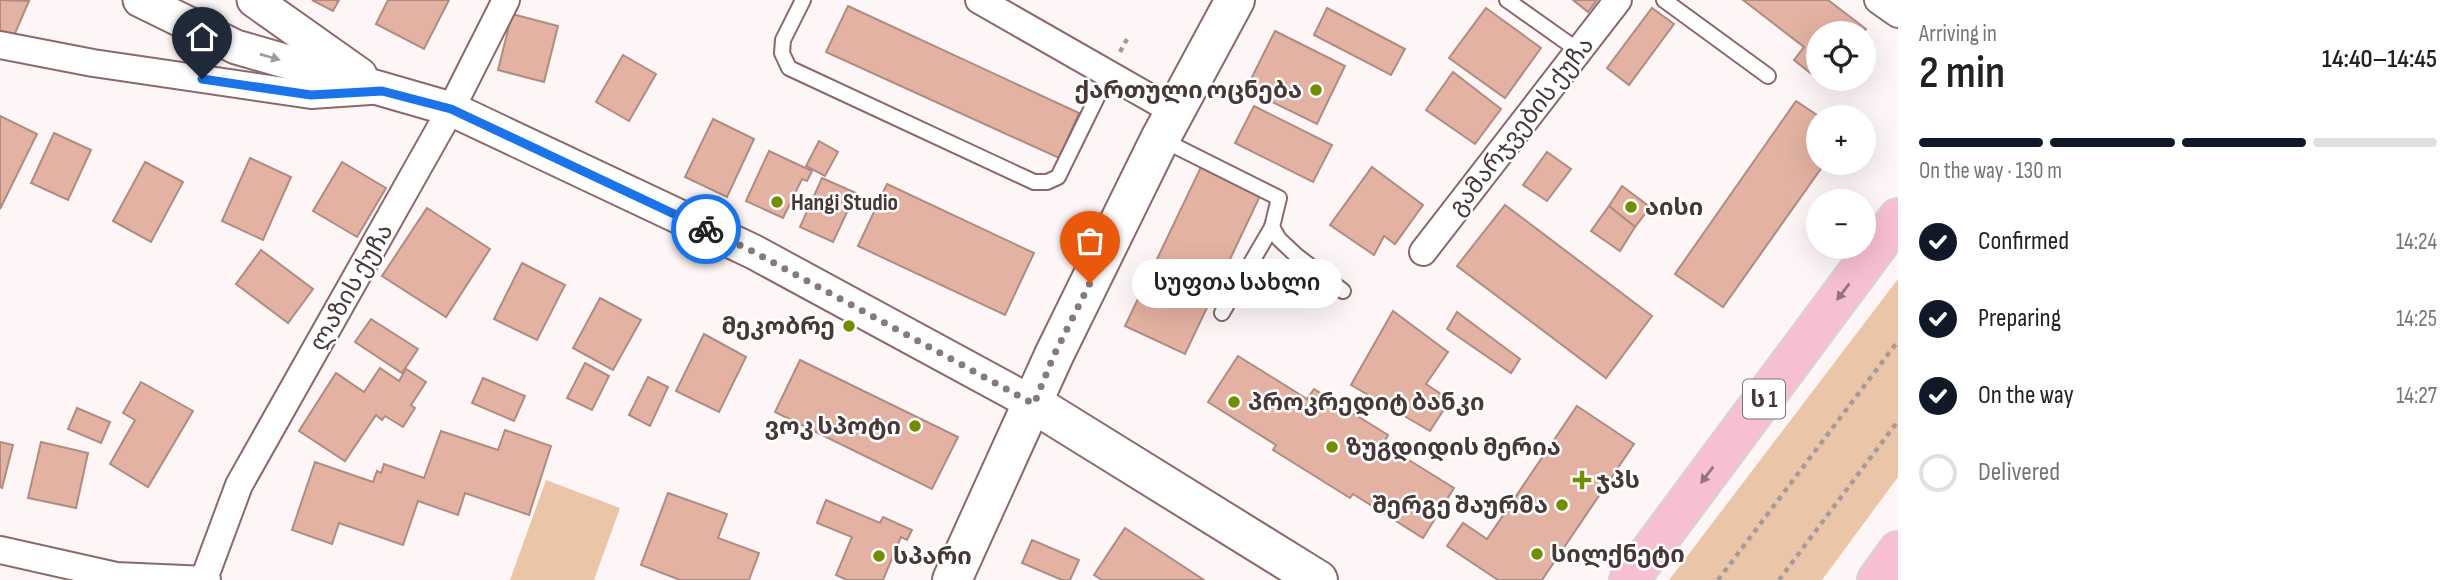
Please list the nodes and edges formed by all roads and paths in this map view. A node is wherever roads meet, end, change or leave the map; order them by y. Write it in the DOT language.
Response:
graph roads {
  1 [pos="140,0"];
  2 [pos="254,0"];
  3 [pos="506,0"];
  4 [pos="803,0"];
  5 [pos="979,0"];
  6 [pos="1235,0"];
  7 [pos="1507,0"];
  8 [pos="1618,0"];
  9 [pos="1664,0"];
  10 [pos="1878,0"];
  11 [pos="1898,14"];
  12 [pos="0,45"];
  13 [pos="1579,51"];
  14 [pos="1108,75"];
  15 [pos="1769,76"];
  16 [pos="382,91"];
  17 [pos="451,109"];
  18 [pos="1168,125"];
  19 [pos="1898,218"];
  20 [pos="1272,227"];
  21 [pos="1423,252"];
  22 [pos="1343,290"];
  23 [pos="1222,313"];
  24 [pos="1898,341"];
  25 [pos="1034,404"];
  26 [pos="1898,421"];
  27 [pos="0,550"];
  28 [pos="1898,551"];
  29 [pos="202,579"];
  30 [pos="952,580"];
  31 [pos="1318,580"];
  32 [pos="1629,580"];
  33 [pos="1718,580"];
  34 [pos="1779,580"];
  35 [pos="1877,580"];
  1 -- 16 [label="street, one-way"];
  2 -- 16 [label="street"];
  3 -- 17 [label="street, ლაზის ქუჩა"];
  4 -- 14 [label="lane"];
  5 -- 14 [label="street"];
  6 -- 18 [label="main road"];
  7 -- 13 [label="lane"];
  8 -- 13 [label="street, გამარჯვების ქუჩა"];
  9 -- 15 [label="lane"];
  10 -- 11 [label="street"];
  12 -- 16 [label="street"];
  13 -- 21 [label="street, გამარჯვების ქუჩა"];
  14 -- 18 [label="street"];
  16 -- 17 [label="street"];
  17 -- 25 [label="street"];
  17 -- 29 [label="street, ლაზის ქუჩა"];
  18 -- 20 [label="lane"];
  18 -- 25 [label="main road"];
  19 -- 32 [label="highway, ს 1, one-way"];
  20 -- 22 [label="lane"];
  20 -- 23 [label="lane"];
  24 -- 33 [label="path"];
  25 -- 30 [label="main road"];
  25 -- 31 [label="main road"];
  26 -- 34 [label="path"];
  27 -- 29 [label="street"];
  28 -- 35 [label="highway"];
}
